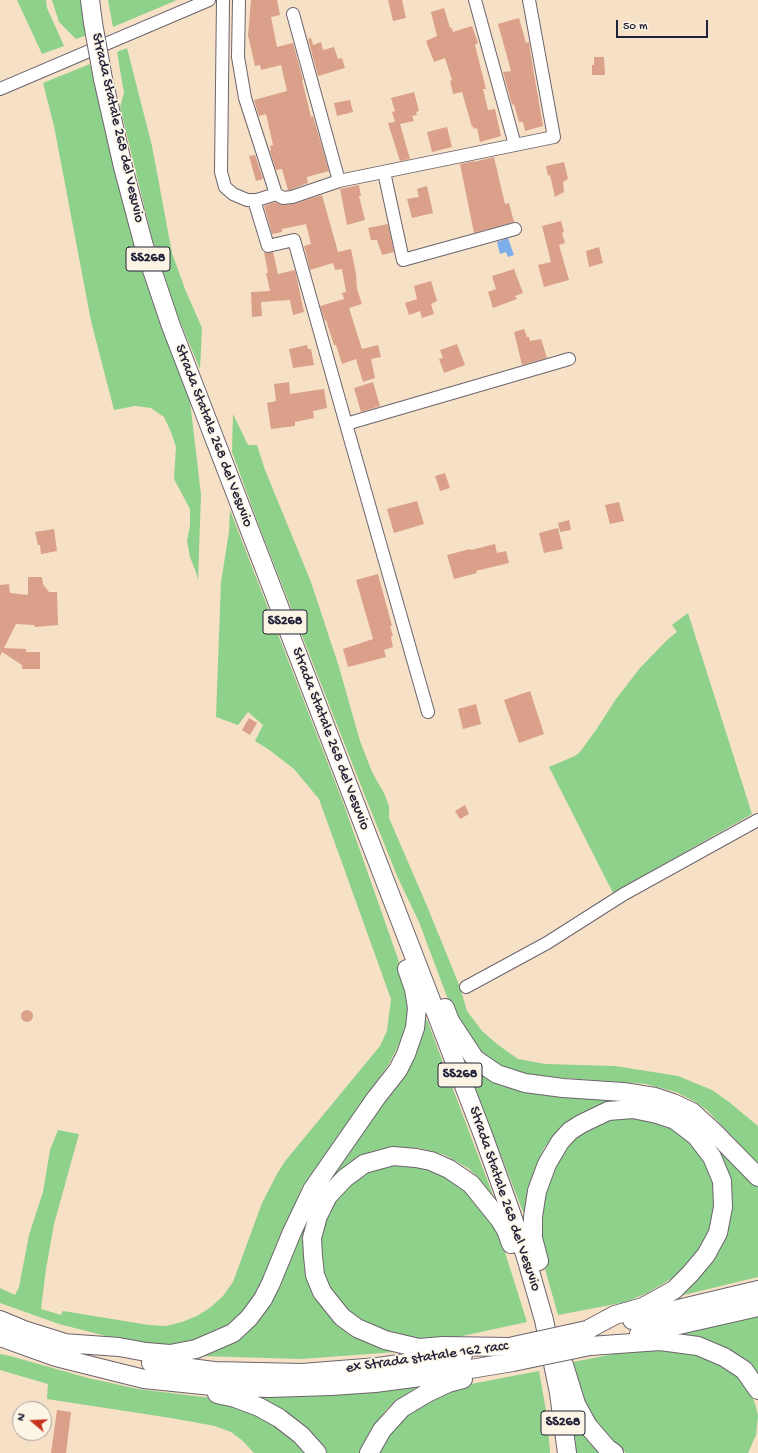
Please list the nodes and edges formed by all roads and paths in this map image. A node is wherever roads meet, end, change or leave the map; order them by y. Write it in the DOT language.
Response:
graph roads {
  1 [pos="90,0"];
  2 [pos="209,0"];
  3 [pos="223,0"];
  4 [pos="239,0"];
  5 [pos="475,0"];
  6 [pos="529,0"];
  7 [pos="293,14"];
  8 [pos="0,89"];
  9 [pos="515,145"];
  10 [pos="384,172"];
  11 [pos="339,181"];
  12 [pos="276,194"];
  13 [pos="254,200"];
  14 [pos="515,229"];
  15 [pos="569,359"];
  16 [pos="346,424"];
  17 [pos="428,712"];
  18 [pos="758,820"];
  19 [pos="376,859"];
  20 [pos="391,897"];
  21 [pos="466,987"];
  22 [pos="758,1177"];
  23 [pos="758,1290"];
  24 [pos="538,1297"];
  25 [pos="758,1307"];
  26 [pos="0,1309"];
  27 [pos="0,1320"];
  28 [pos="545,1326"];
  29 [pos="24,1330"];
  30 [pos="0,1337"];
  31 [pos="588,1338"];
  32 [pos="63,1343"];
  33 [pos="0,1348"];
  34 [pos="511,1354"];
  35 [pos="100,1368"];
  36 [pos="555,1369"];
  37 [pos="144,1379"];
  38 [pos="758,1390"];
  39 [pos="317,1453"];
  40 [pos="369,1453"];
  41 [pos="555,1453"];
  42 [pos="566,1453"];
  43 [pos="614,1453"];
  1 -- 19 [label="highway, Strada Statale 268 del Vesuvio / SS268, bridge"];
  2 -- 8 [label="street"];
  3 -- 13 [label="street"];
  4 -- 12 [label="street"];
  5 -- 9 [label="street"];
  6 -- 9 [label="street"];
  7 -- 11 [label="street"];
  9 -- 10 [label="street"];
  10 -- 11 [label="street"];
  10 -- 14 [label="street"];
  11 -- 12 [label="street"];
  12 -- 13 [label="street"];
  13 -- 16 [label="street"];
  15 -- 16 [label="street"];
  16 -- 17 [label="street"];
  18 -- 21 [label="street"];
  19 -- 20 [label="highway, Strada Statale 268 del Vesuvio / SS268"];
  19 -- 32 [label="highway"];
  20 -- 22 [label="highway"];
  20 -- 24 [label="highway, Strada Statale 268 del Vesuvio / SS268"];
  23 -- 31 [label="highway, ex Strada statale 162 racc"];
  24 -- 28 [label="highway, Strada Statale 268 del Vesuvio / SS268"];
  24 -- 31 [label="highway"];
  25 -- 31 [label="highway, ex Strada statale 162 racc"];
  26 -- 29 [label="highway"];
  27 -- 29 [label="highway, ex Strada statale 162 racc"];
  28 -- 34 [label="highway"];
  28 -- 36 [label="highway, Strada Statale 268 del Vesuvio / SS268"];
  28 -- 43 [label="highway"];
  29 -- 32 [label="highway, ex Strada statale 162 racc"];
  30 -- 35 [label="highway, ex Strada statale 162 racc"];
  31 -- 34 [label="highway, ex Strada statale 162 racc, bridge"];
  31 -- 38 [label="highway"];
  32 -- 34 [label="highway, ex Strada statale 162 racc"];
  33 -- 35 [label="highway"];
  34 -- 37 [label="highway, ex Strada statale 162 racc"];
  34 -- 40 [label="highway"];
  35 -- 37 [label="highway, ex Strada statale 162 racc"];
  36 -- 41 [label="highway"];
  36 -- 42 [label="highway, Strada Statale 268 del Vesuvio / SS268"];
  37 -- 39 [label="highway"];
}
